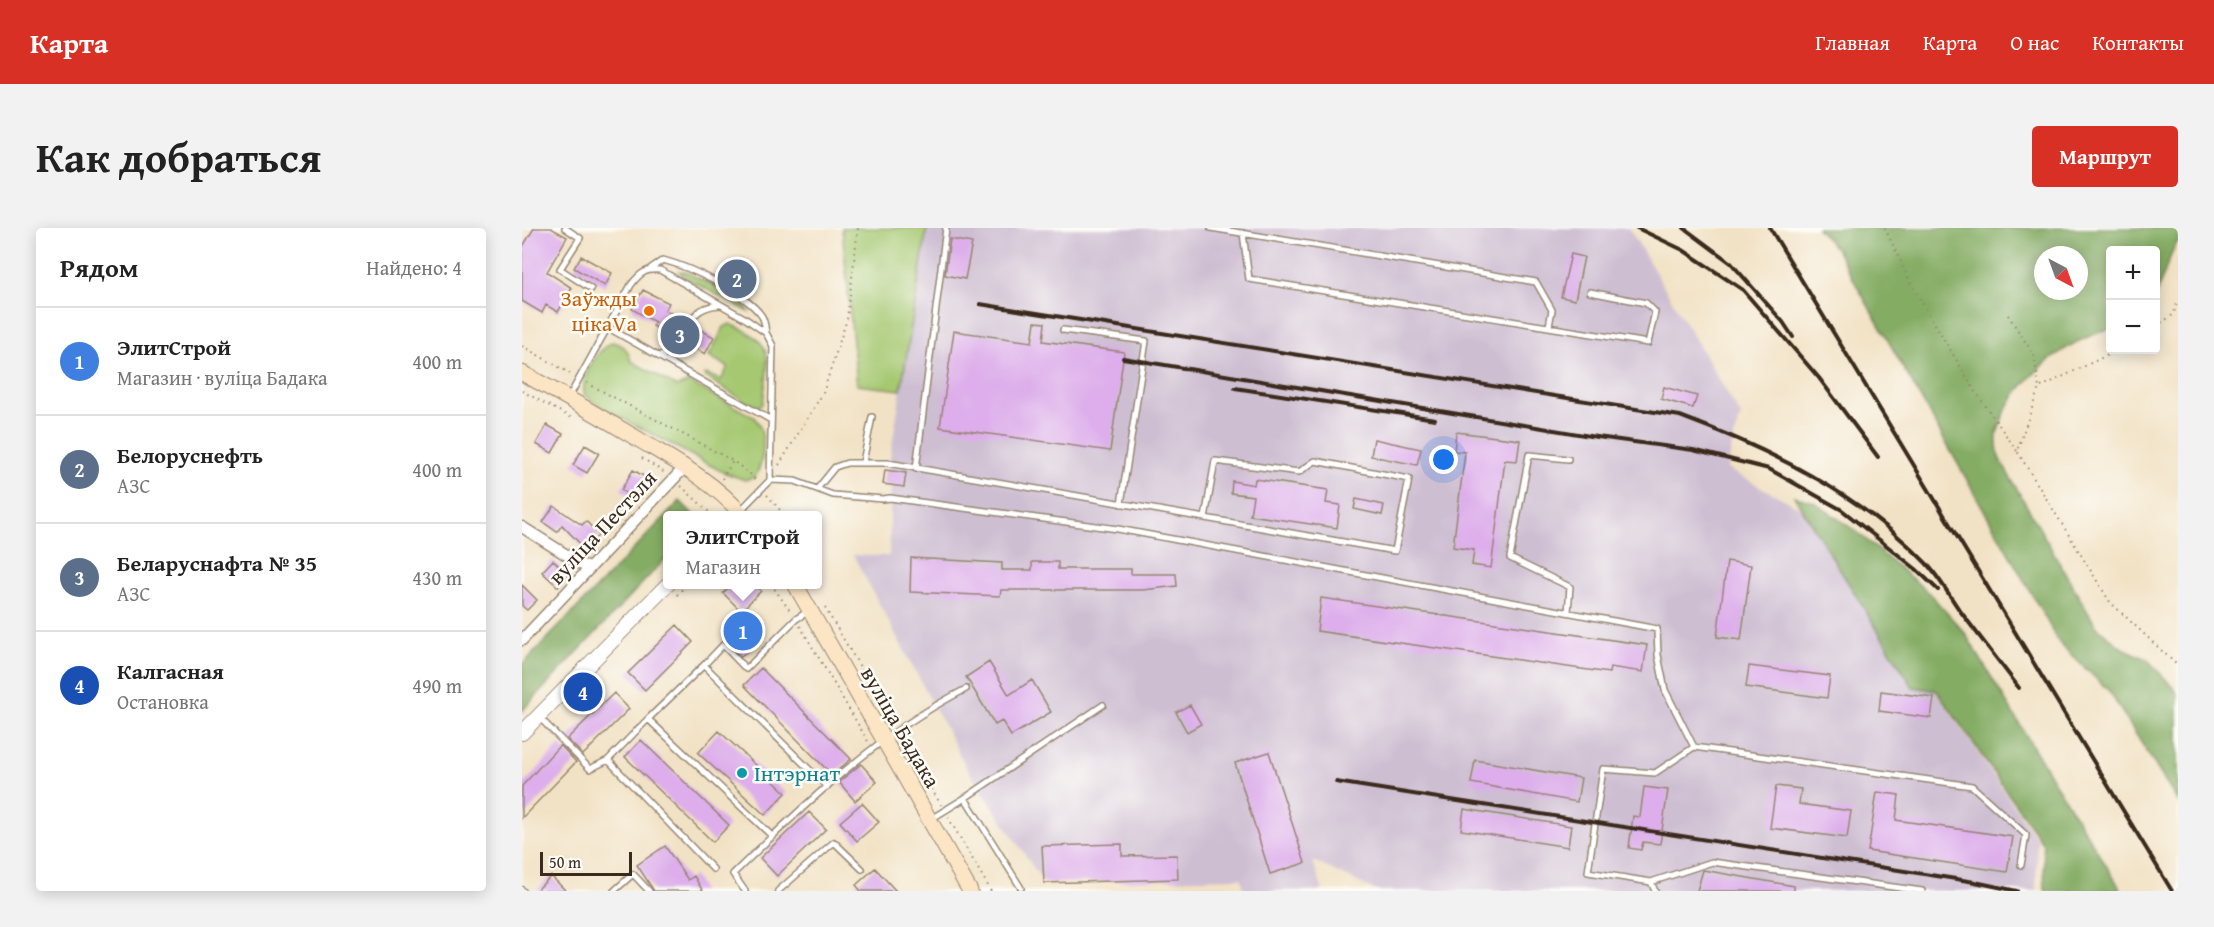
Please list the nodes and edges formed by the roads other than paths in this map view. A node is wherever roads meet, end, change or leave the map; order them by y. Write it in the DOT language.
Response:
graph roads {
  1 [pos="565,228"];
  2 [pos="946,228"];
  3 [pos="1211,228"];
  4 [pos="1243,233"];
  5 [pos="650,269"];
  6 [pos="591,289"];
  7 [pos="1590,292"];
  8 [pos="721,305"];
  9 [pos="1549,326"];
  10 [pos="607,327"];
  11 [pos="1063,330"];
  12 [pos="766,333"];
  13 [pos="658,356"];
  14 [pos="522,373"];
  15 [pos="568,398"];
  16 [pos="872,417"];
  17 [pos="771,420"];
  18 [pos="1568,459"];
  19 [pos="863,462"];
  20 [pos="685,467"];
  21 [pos="916,469"];
  22 [pos="770,480"];
  23 [pos="817,489"];
  24 [pos="1121,504"];
  25 [pos="736,511"];
  26 [pos="742,511"];
  27 [pos="1205,518"];
  28 [pos="522,526"];
  29 [pos="589,569"];
  30 [pos="663,589"];
  31 [pos="796,589"];
  32 [pos="1568,612"];
  33 [pos="803,615"];
  34 [pos="522,640"];
  35 [pos="704,665"];
  36 [pos="966,689"];
  37 [pos="1103,705"];
  38 [pos="538,716"];
  39 [pos="648,719"];
  40 [pos="522,733"];
  41 [pos="877,744"];
  42 [pos="1694,747"];
  43 [pos="609,760"];
  44 [pos="827,787"];
  45 [pos="965,798"];
  46 [pos="929,820"];
  47 [pos="772,836"];
  48 [pos="2021,865"];
  49 [pos="713,869"];
  50 [pos="862,869"];
  51 [pos="1652,882"];
  52 [pos="1021,888"];
  53 [pos="614,891"];
  54 [pos="649,891"];
  55 [pos="745,891"];
  56 [pos="778,891"];
  57 [pos="970,891"];
  58 [pos="1656,891"];
  59 [pos="1922,891"];
  1 -- 6 [label="lane"];
  2 -- 21 [label="lane"];
  3 -- 4 [label="lane"];
  4 -- 9 [label="lane"];
  4 -- 9 [label="lane"];
  5 -- 8 [label="lane"];
  5 -- 10 [label="lane"];
  5 -- 12 [label="lane"];
  7 -- 9 [label="lane"];
  8 -- 12 [label="lane"];
  8 -- 13 [label="lane"];
  10 -- 13 [label="lane"];
  10 -- 15 [label="lane"];
  11 -- 24 [label="lane"];
  12 -- 17 [label="lane"];
  13 -- 17 [label="lane"];
  14 -- 15 [label="main road"];
  15 -- 20 [label="main road"];
  16 -- 19 [label="lane"];
  17 -- 22 [label="lane"];
  18 -- 32 [label="lane"];
  19 -- 21 [label="lane"];
  19 -- 23 [label="lane"];
  20 -- 25 [label="main road"];
  20 -- 29 [label="street, вуліца Пестэля"];
  21 -- 24 [label="lane"];
  22 -- 23 [label="lane"];
  22 -- 26 [label="lane"];
  23 -- 32 [label="lane"];
  24 -- 27 [label="lane"];
  27 -- 27 [label="lane"];
  28 -- 29 [label="street"];
  29 -- 34 [label="street, вуліца Пестэля"];
  30 -- 38 [label="street"];
  31 -- 33 [label="main road, вуліца Бадака"];
  32 -- 42 [label="lane"];
  33 -- 35 [label="lane"];
  33 -- 41 [label="main road, вуліца Бадака"];
  35 -- 39 [label="lane"];
  35 -- 44 [label="lane"];
  36 -- 41 [label="lane"];
  37 -- 45 [label="lane"];
  38 -- 40 [label="street"];
  38 -- 43 [label="lane"];
  39 -- 43 [label="lane"];
  39 -- 47 [label="lane"];
  41 -- 44 [label="lane"];
  41 -- 46 [label="main road, вуліца Бадака"];
  42 -- 48 [label="lane"];
  42 -- 51 [label="lane"];
  43 -- 49 [label="lane"];
  44 -- 47 [label="lane"];
  45 -- 46 [label="lane"];
  45 -- 52 [label="lane"];
  46 -- 57 [label="main road, вуліца Бадака"];
  47 -- 55 [label="lane"];
  50 -- 56 [label="lane"];
  51 -- 58 [label="lane"];
  51 -- 59 [label="lane"];
  53 -- 54 [label="lane"];
}
